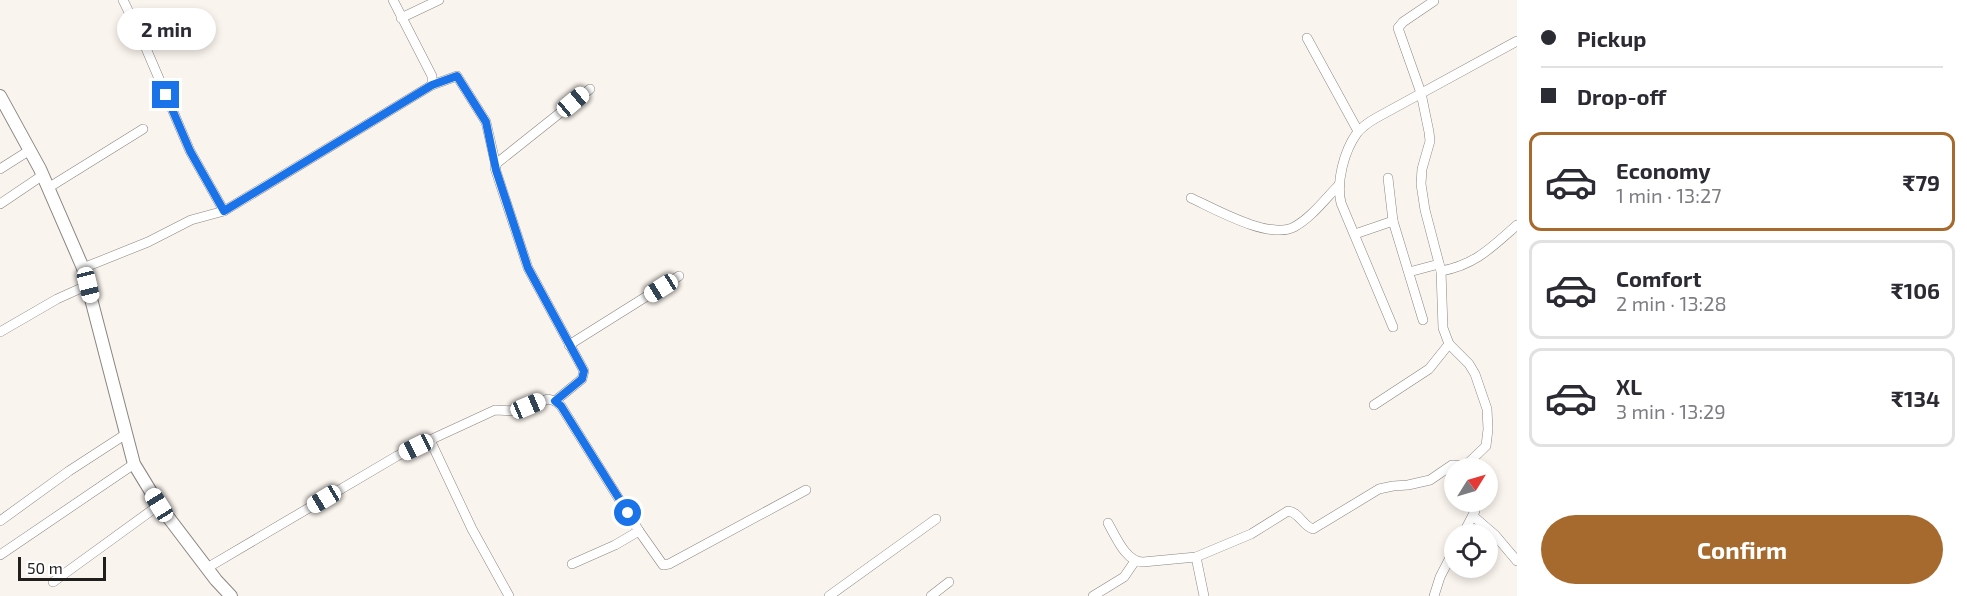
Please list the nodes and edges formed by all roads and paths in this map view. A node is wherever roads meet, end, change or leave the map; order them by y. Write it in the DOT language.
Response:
graph roads {
  1 [pos="123,0"];
  2 [pos="393,0"];
  3 [pos="439,0"];
  4 [pos="1434,1"];
  5 [pos="401,18"];
  6 [pos="1308,38"];
  7 [pos="1517,40"];
  8 [pos="432,85"];
  9 [pos="590,89"];
  10 [pos="1420,93"];
  11 [pos="0,96"];
  12 [pos="143,129"];
  13 [pos="1358,131"];
  14 [pos="30,150"];
  15 [pos="496,166"];
  16 [pos="0,170"];
  17 [pos="43,175"];
  18 [pos="1388,178"];
  19 [pos="1339,185"];
  20 [pos="48,188"];
  21 [pos="1191,198"];
  22 [pos="0,204"];
  23 [pos="224,211"];
  24 [pos="1393,221"];
  25 [pos="1517,225"];
  26 [pos="1355,234"];
  27 [pos="1440,267"];
  28 [pos="83,268"];
  29 [pos="1408,272"];
  30 [pos="679,276"];
  31 [pos="88,285"];
  32 [pos="1422,320"];
  33 [pos="1394,327"];
  34 [pos="0,332"];
  35 [pos="1449,344"];
  36 [pos="569,345"];
  37 [pos="555,401"];
  38 [pos="1374,405"];
  39 [pos="126,434"];
  40 [pos="430,440"];
  41 [pos="1473,458"];
  42 [pos="134,464"];
  43 [pos="1444,470"];
  44 [pos="806,490"];
  45 [pos="159,505"];
  46 [pos="1474,512"];
  47 [pos="1473,516"];
  48 [pos="936,519"];
  49 [pos="0,522"];
  50 [pos="1108,523"];
  51 [pos="1469,524"];
  52 [pos="639,531"];
  53 [pos="0,555"];
  54 [pos="1196,557"];
  55 [pos="1135,561"];
  56 [pos="1517,561"];
  57 [pos="572,564"];
  58 [pos="207,568"];
  59 [pos="1444,569"];
  60 [pos="54,582"];
  61 [pos="949,582"];
  62 [pos="231,596"];
  63 [pos="508,596"];
  64 [pos="828,596"];
  65 [pos="931,596"];
  66 [pos="1093,596"];
  67 [pos="1204,596"];
  68 [pos="1434,596"];
  1 -- 23 [label="street"];
  2 -- 5 [label="street"];
  3 -- 5 [label="street"];
  4 -- 10 [label="street"];
  5 -- 8 [label="street"];
  6 -- 13 [label="street"];
  7 -- 10 [label="street"];
  8 -- 15 [label="street"];
  8 -- 23 [label="street"];
  9 -- 15 [label="street"];
  10 -- 13 [label="street"];
  10 -- 27 [label="street"];
  11 -- 14 [label="street"];
  12 -- 20 [label="street"];
  13 -- 19 [label="street"];
  14 -- 16 [label="street"];
  14 -- 17 [label="street"];
  15 -- 36 [label="street"];
  17 -- 20 [label="street"];
  17 -- 22 [label="street"];
  18 -- 24 [label="street"];
  19 -- 21 [label="street"];
  19 -- 26 [label="street"];
  20 -- 28 [label="street"];
  23 -- 28 [label="street"];
  24 -- 26 [label="street"];
  24 -- 29 [label="street"];
  25 -- 27 [label="street"];
  26 -- 33 [label="street"];
  27 -- 29 [label="street"];
  27 -- 35 [label="street"];
  28 -- 31 [label="street"];
  29 -- 32 [label="street"];
  30 -- 36 [label="street"];
  31 -- 34 [label="street"];
  31 -- 39 [label="street"];
  35 -- 38 [label="street"];
  35 -- 41 [label="street"];
  36 -- 37 [label="street"];
  37 -- 40 [label="street"];
  37 -- 52 [label="street"];
  39 -- 42 [label="street"];
  39 -- 49 [label="street"];
  40 -- 58 [label="street"];
  40 -- 63 [label="street"];
  42 -- 45 [label="street"];
  42 -- 53 [label="street"];
  43 -- 54 [label="street"];
  44 -- 52 [label="street"];
  45 -- 58 [label="street"];
  45 -- 60 [label="street"];
  46 -- 47 [label="street"];
  47 -- 51 [label="street"];
  47 -- 56 [label="street"];
  48 -- 64 [label="street"];
  50 -- 55 [label="street"];
  52 -- 57 [label="street"];
  54 -- 55 [label="street"];
  54 -- 67 [label="street"];
  55 -- 66 [label="street"];
  58 -- 62 [label="street"];
  59 -- 68 [label="street"];
  61 -- 65 [label="street"];
}
